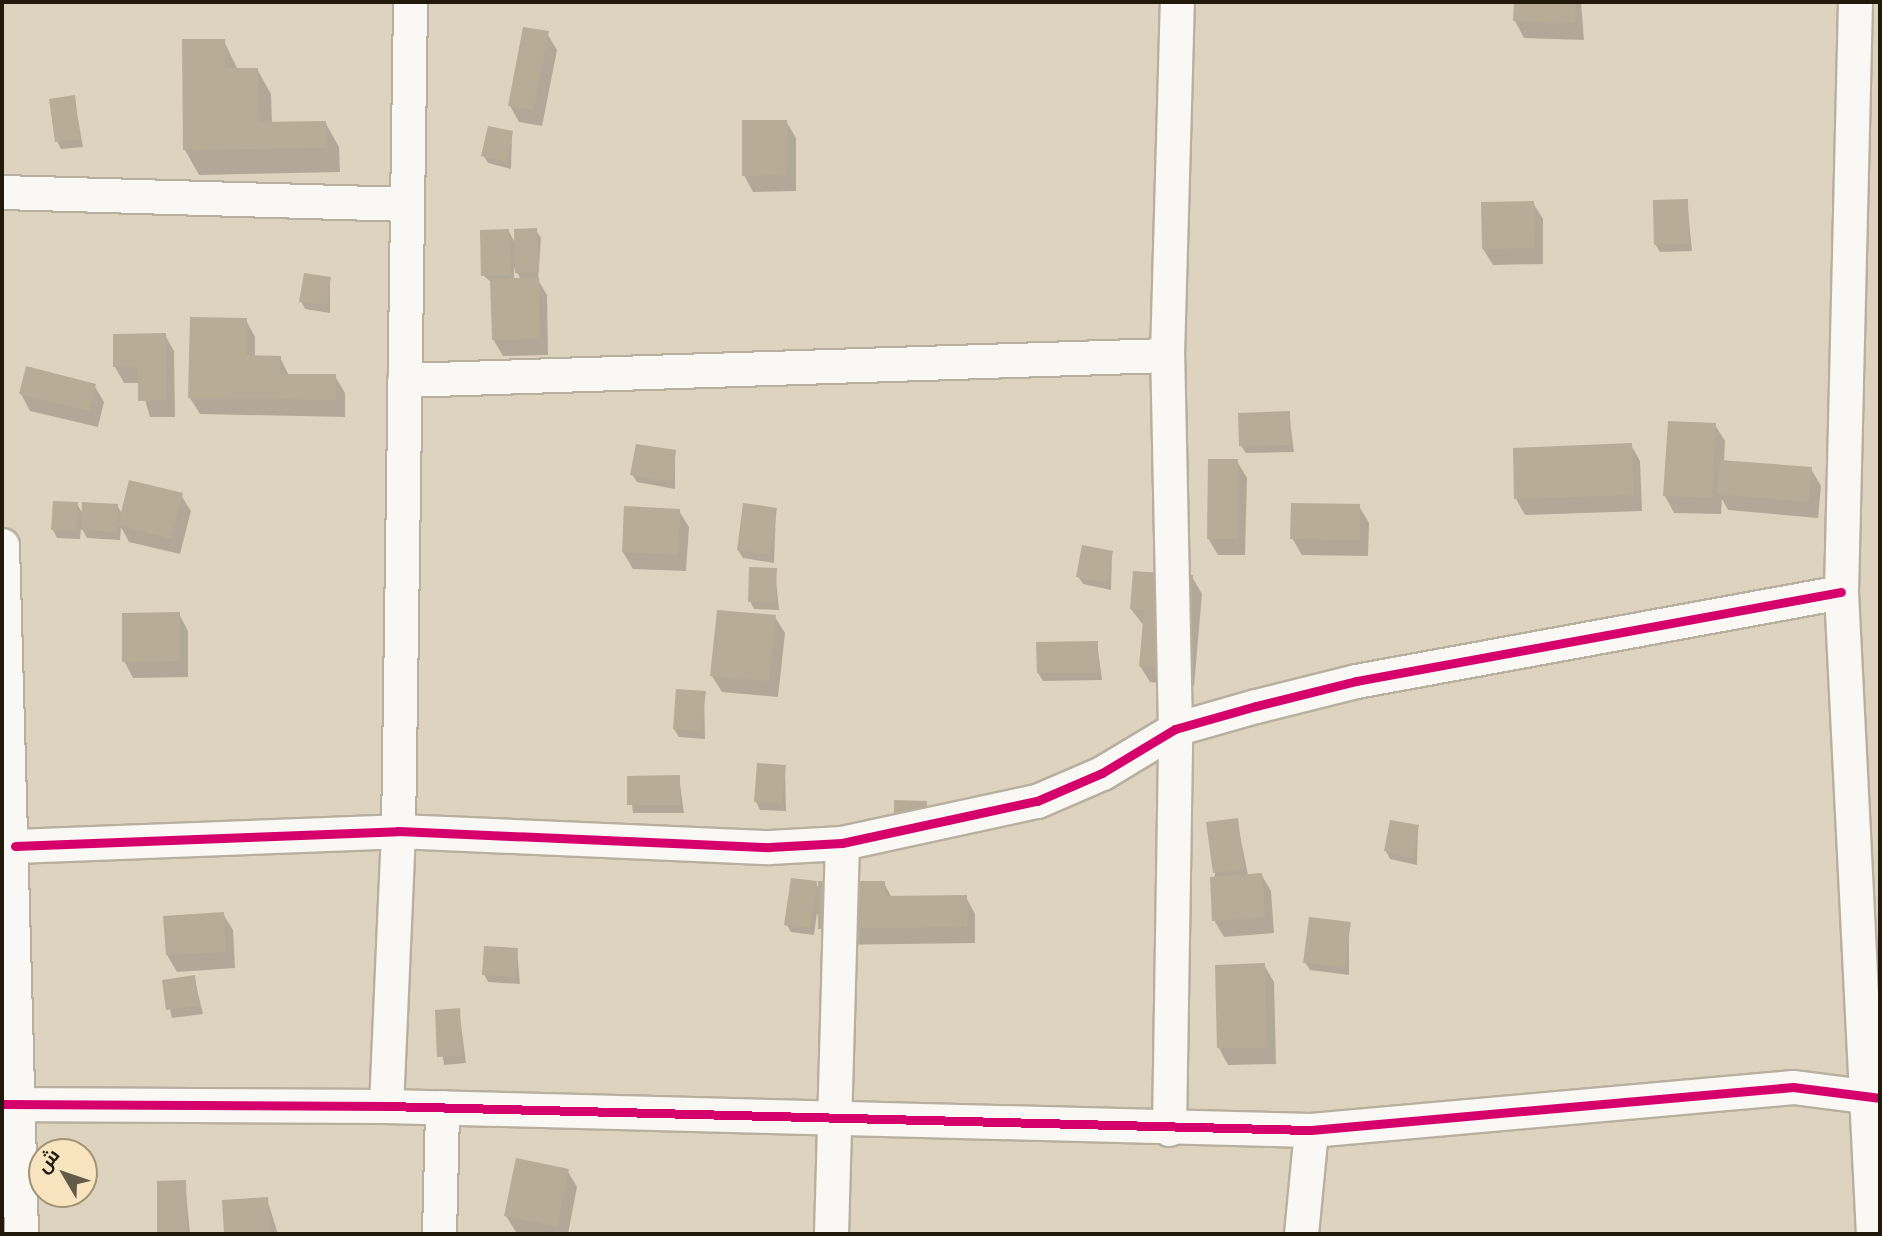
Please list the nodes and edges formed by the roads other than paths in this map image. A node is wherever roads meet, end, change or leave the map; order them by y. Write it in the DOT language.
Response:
graph roads {
  1 [pos="410,2"];
  2 [pos="1177,2"];
  3 [pos="1855,2"];
  4 [pos="2,192"];
  5 [pos="406,204"];
  6 [pos="1167,355"];
  7 [pos="404,380"];
  8 [pos="2,545"];
  9 [pos="1842,592"];
  10 [pos="3,604"];
  11 [pos="1175,729"];
  12 [pos="398,831"];
  13 [pos="842,843"];
  14 [pos="15,846"];
  15 [pos="1874,1095"];
  16 [pos="11,1104"];
  17 [pos="386,1106"];
  18 [pos="442,1107"];
  19 [pos="831,1121"];
  20 [pos="1169,1129"];
  21 [pos="1311,1130"];
  22 [pos="21,1234"];
  23 [pos="439,1234"];
  24 [pos="831,1234"];
  25 [pos="1301,1234"];
  26 [pos="1873,1234"];
  1 -- 5 [label="street"];
  2 -- 6 [label="street"];
  3 -- 9 [label="street"];
  4 -- 5 [label="street"];
  5 -- 7 [label="street"];
  6 -- 7 [label="street"];
  6 -- 11 [label="street"];
  7 -- 12 [label="street"];
  8 -- 10 [label="street"];
  9 -- 11 [label="street"];
  9 -- 15 [label="street"];
  10 -- 14 [label="street"];
  11 -- 13 [label="street"];
  11 -- 20 [label="street"];
  12 -- 13 [label="street"];
  12 -- 14 [label="street"];
  12 -- 17 [label="street"];
  13 -- 19 [label="street"];
  14 -- 16 [label="street"];
  15 -- 21 [label="street"];
  15 -- 26 [label="street"];
  16 -- 17 [label="street"];
  16 -- 22 [label="street"];
  17 -- 18 [label="street"];
  18 -- 19 [label="street"];
  18 -- 23 [label="street"];
  19 -- 20 [label="street"];
  19 -- 24 [label="street"];
  20 -- 21 [label="street"];
  21 -- 25 [label="street"];
}
